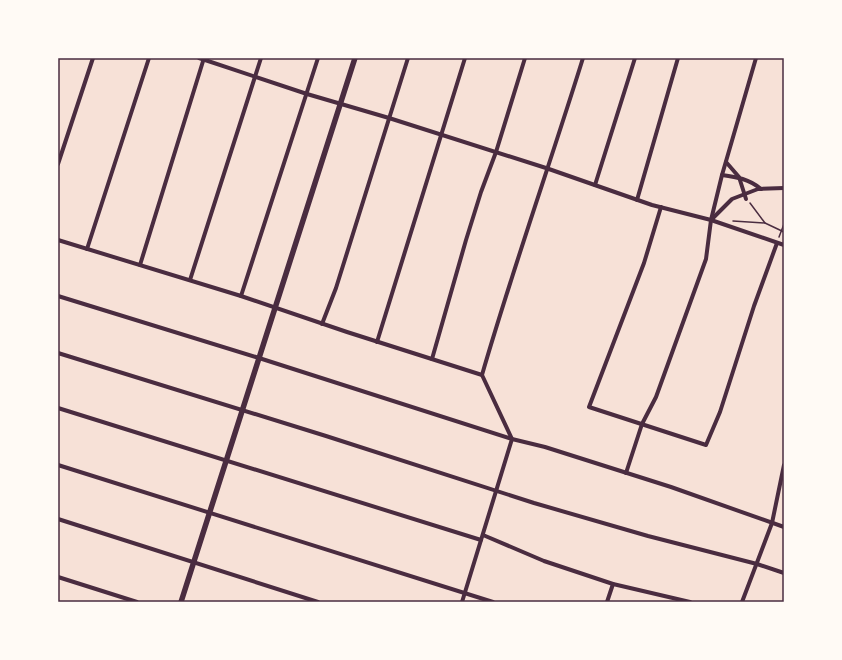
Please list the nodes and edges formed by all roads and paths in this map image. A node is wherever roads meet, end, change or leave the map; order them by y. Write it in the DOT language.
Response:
graph roads {
  1 [pos="93,58"];
  2 [pos="149,58"];
  3 [pos="202,58"];
  4 [pos="261,58"];
  5 [pos="318,58"];
  6 [pos="355,58"];
  7 [pos="408,58"];
  8 [pos="465,58"];
  9 [pos="525,58"];
  10 [pos="583,58"];
  11 [pos="635,58"];
  12 [pos="678,58"];
  13 [pos="756,58"];
  14 [pos="255,76"];
  15 [pos="307,94"];
  16 [pos="340,104"];
  17 [pos="389,118"];
  18 [pos="441,134"];
  19 [pos="496,152"];
  20 [pos="726,162"];
  21 [pos="58,164"];
  22 [pos="546,168"];
  23 [pos="722,175"];
  24 [pos="739,177"];
  25 [pos="595,185"];
  26 [pos="784,188"];
  27 [pos="761,189"];
  28 [pos="745,194"];
  29 [pos="746,199"];
  30 [pos="636,200"];
  31 [pos="661,207"];
  32 [pos="712,220"];
  33 [pos="721,223"];
  34 [pos="765,223"];
  35 [pos="784,224"];
  36 [pos="783,231"];
  37 [pos="58,240"];
  38 [pos="777,243"];
  39 [pos="784,245"];
  40 [pos="87,249"];
  41 [pos="140,265"];
  42 [pos="190,280"];
  43 [pos="58,296"];
  44 [pos="241,296"];
  45 [pos="275,308"];
  46 [pos="322,324"];
  47 [pos="377,342"];
  48 [pos="58,353"];
  49 [pos="259,358"];
  50 [pos="432,359"];
  51 [pos="482,375"];
  52 [pos="58,408"];
  53 [pos="243,409"];
  54 [pos="642,424"];
  55 [pos="512,439"];
  56 [pos="226,462"];
  57 [pos="58,465"];
  58 [pos="784,465"];
  59 [pos="626,473"];
  60 [pos="497,490"];
  61 [pos="210,513"];
  62 [pos="58,519"];
  63 [pos="772,523"];
  64 [pos="784,527"];
  65 [pos="483,535"];
  66 [pos="481,540"];
  67 [pos="194,562"];
  68 [pos="757,564"];
  69 [pos="784,573"];
  70 [pos="58,577"];
  71 [pos="613,584"];
  72 [pos="465,592"];
  73 [pos="138,602"];
  74 [pos="181,602"];
  75 [pos="318,602"];
  76 [pos="462,602"];
  77 [pos="493,602"];
  78 [pos="607,602"];
  79 [pos="690,602"];
  80 [pos="742,602"];
  1 -- 21 [label="street"];
  2 -- 40 [label="street"];
  3 -- 14 [label="street"];
  3 -- 41 [label="street"];
  4 -- 14 [label="street"];
  5 -- 15 [label="street"];
  6 -- 16 [label="street"];
  7 -- 17 [label="street"];
  8 -- 18 [label="street"];
  9 -- 19 [label="street"];
  10 -- 22 [label="street"];
  11 -- 25 [label="street"];
  12 -- 30 [label="street"];
  13 -- 20 [label="street"];
  14 -- 15 [label="street"];
  14 -- 42 [label="street"];
  15 -- 16 [label="street"];
  15 -- 44 [label="street"];
  16 -- 17 [label="street"];
  16 -- 45 [label="street"];
  17 -- 18 [label="street"];
  17 -- 46 [label="street"];
  18 -- 19 [label="street"];
  18 -- 47 [label="street"];
  19 -- 22 [label="street"];
  19 -- 50 [label="street"];
  20 -- 23 [label="street"];
  20 -- 24 [label="street"];
  22 -- 25 [label="street"];
  22 -- 51 [label="street"];
  23 -- 24 [label="street"];
  23 -- 32 [label="street"];
  24 -- 27 [label="street"];
  24 -- 28 [label="street"];
  25 -- 30 [label="street"];
  26 -- 27 [label="street"];
  27 -- 28 [label="street"];
  28 -- 29 [label="street"];
  28 -- 32 [label="street"];
  29 -- 34 [label="path"];
  30 -- 31 [label="street"];
  31 -- 32 [label="street"];
  31 -- 54 [label="street"];
  32 -- 33 [label="street"];
  32 -- 54 [label="street"];
  33 -- 34 [label="path"];
  33 -- 38 [label="street"];
  34 -- 36 [label="path"];
  35 -- 36 [label="path"];
  36 -- 38 [label="path"];
  37 -- 40 [label="street"];
  38 -- 39 [label="street"];
  38 -- 54 [label="street"];
  40 -- 41 [label="street"];
  41 -- 42 [label="street"];
  42 -- 44 [label="street"];
  43 -- 49 [label="street"];
  44 -- 45 [label="street"];
  45 -- 46 [label="street"];
  45 -- 49 [label="street"];
  46 -- 47 [label="street"];
  47 -- 50 [label="street"];
  48 -- 53 [label="street"];
  49 -- 53 [label="street"];
  49 -- 55 [label="street"];
  50 -- 51 [label="street"];
  51 -- 55 [label="street"];
  52 -- 56 [label="street"];
  53 -- 56 [label="street"];
  53 -- 60 [label="street"];
  54 -- 59 [label="street"];
  55 -- 59 [label="street"];
  55 -- 60 [label="street"];
  56 -- 61 [label="street"];
  56 -- 66 [label="street"];
  57 -- 61 [label="street"];
  58 -- 63 [label="street"];
  59 -- 63 [label="street"];
  60 -- 65 [label="street"];
  60 -- 68 [label="street"];
  61 -- 67 [label="street"];
  61 -- 72 [label="street"];
  62 -- 67 [label="street"];
  63 -- 64 [label="street"];
  63 -- 68 [label="street"];
  65 -- 66 [label="street"];
  65 -- 71 [label="street"];
  66 -- 72 [label="street"];
  67 -- 74 [label="street"];
  67 -- 75 [label="street"];
  68 -- 69 [label="street"];
  68 -- 80 [label="street"];
  70 -- 73 [label="street"];
  71 -- 78 [label="street"];
  71 -- 79 [label="street"];
  72 -- 76 [label="street"];
  72 -- 77 [label="street"];
}
